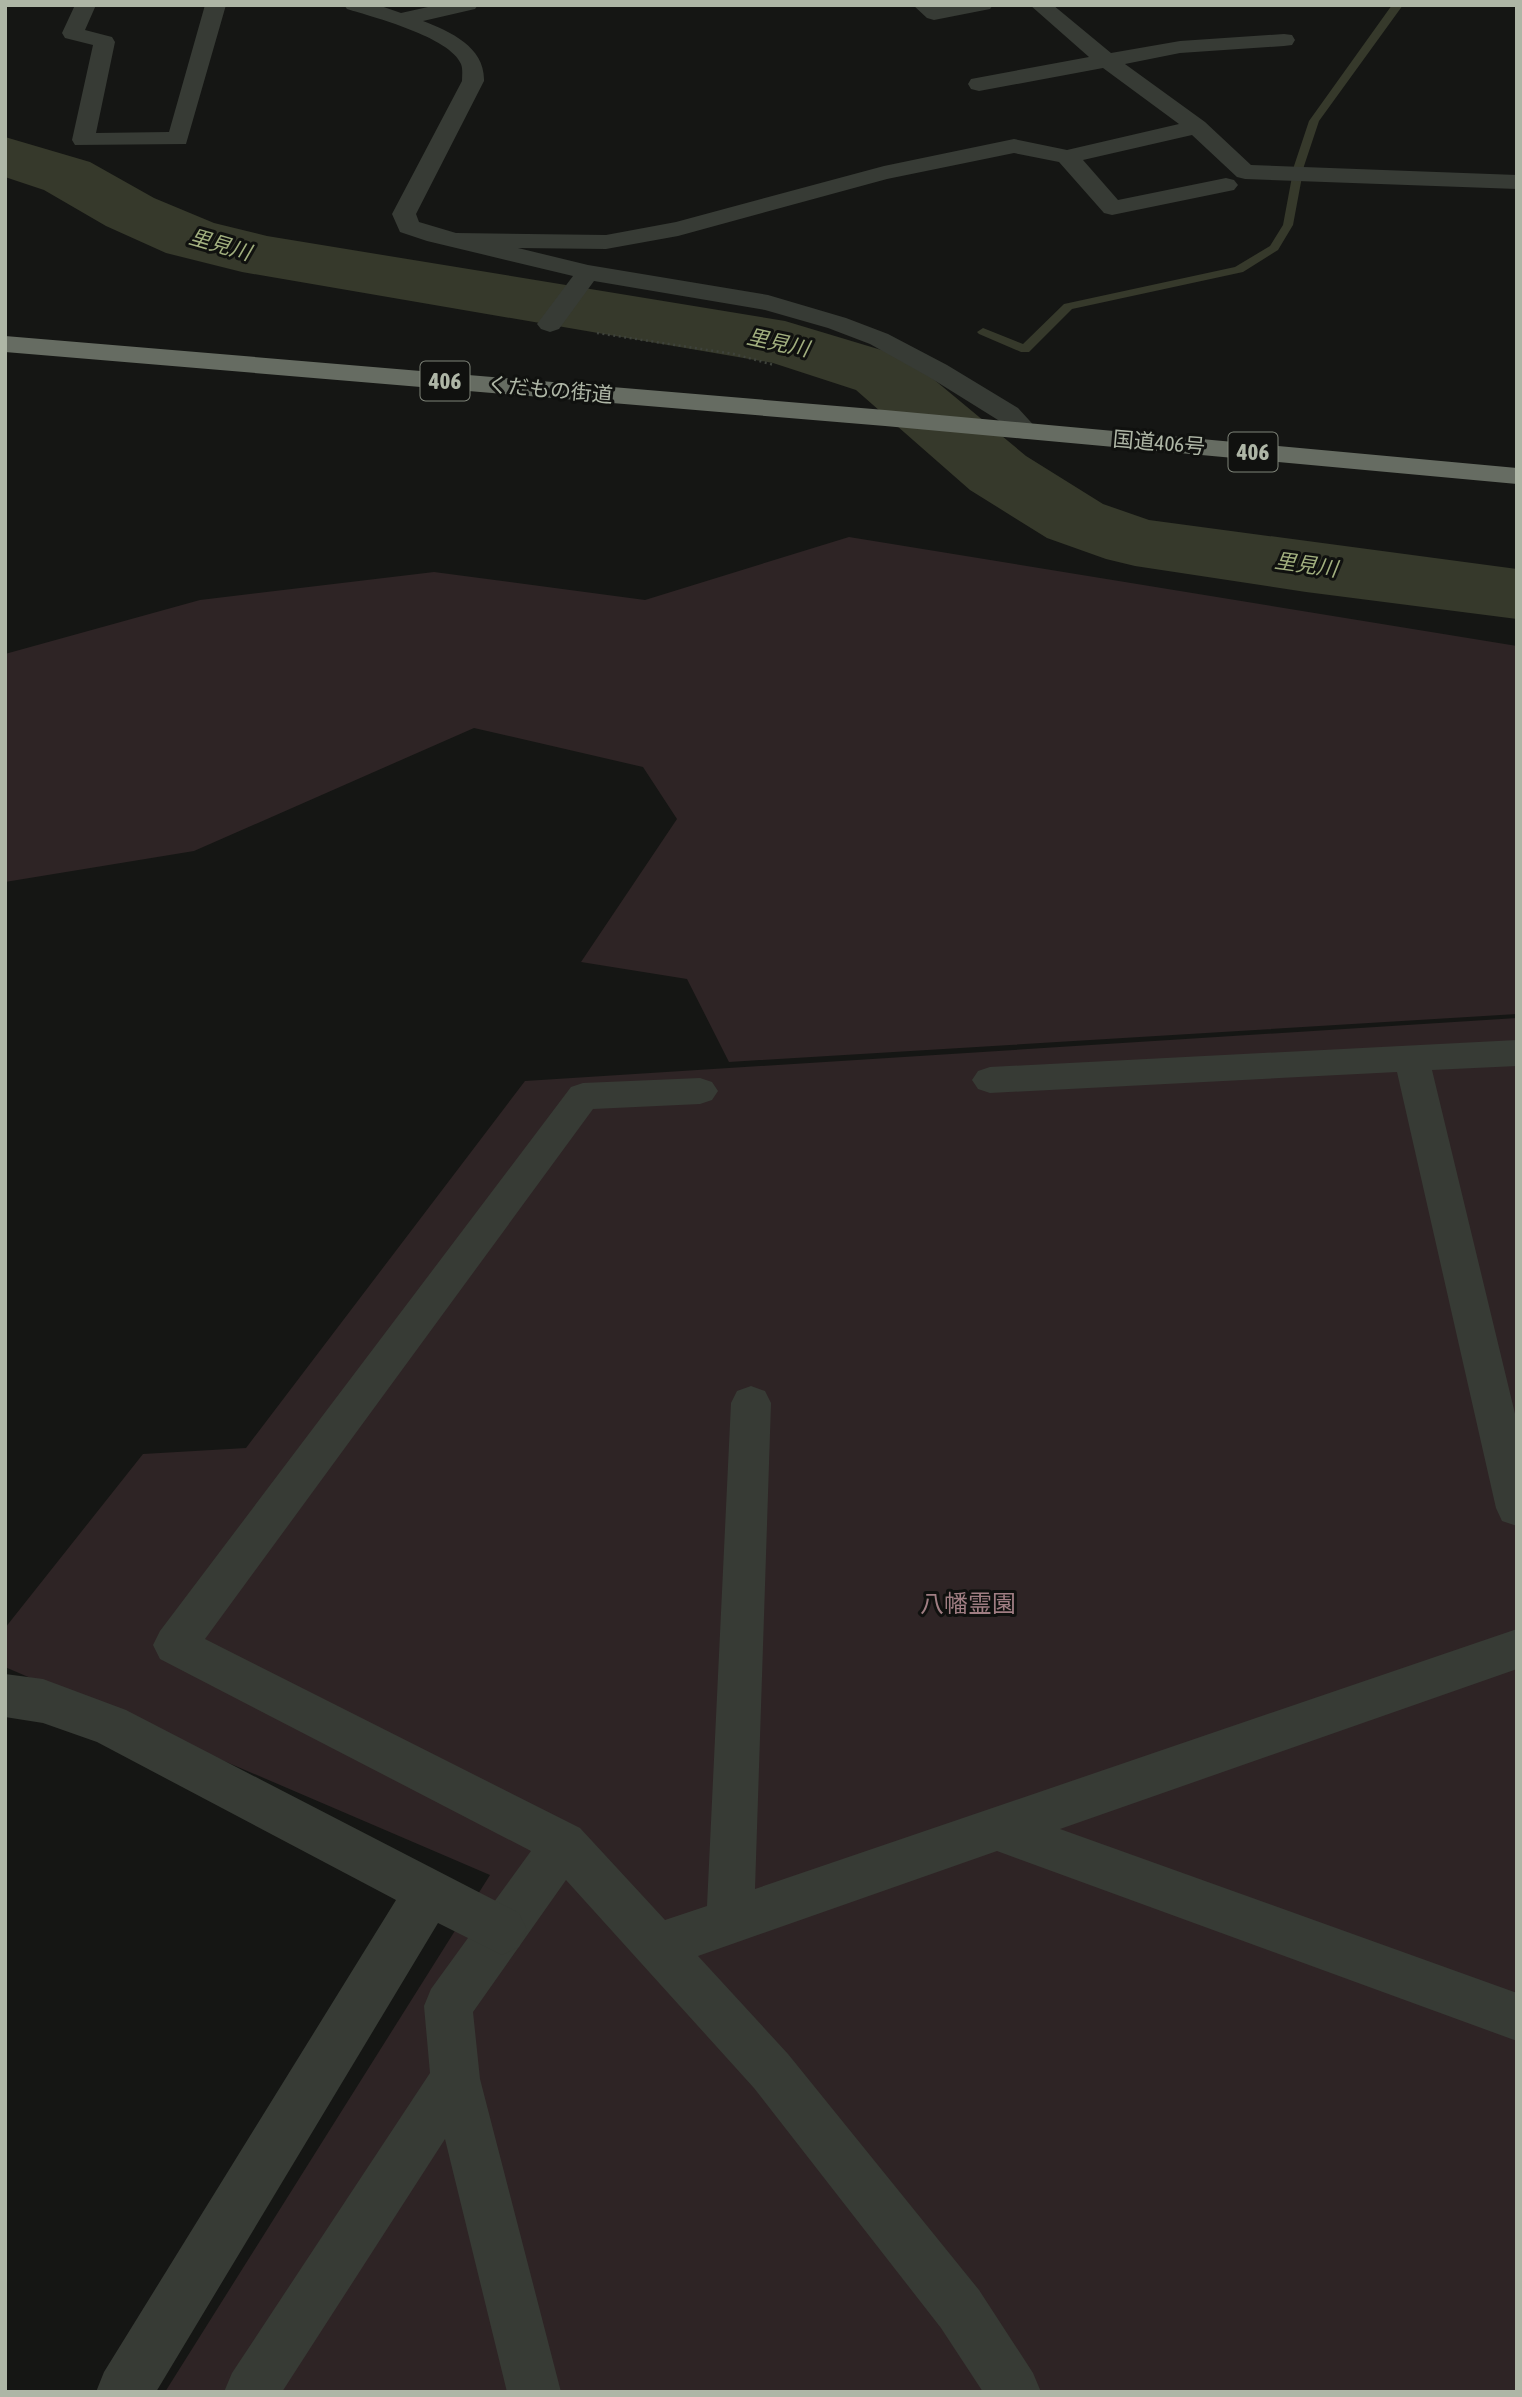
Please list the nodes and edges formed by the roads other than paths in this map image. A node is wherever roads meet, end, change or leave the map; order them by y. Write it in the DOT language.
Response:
graph roads {
  1 [pos="86,5"];
  2 [pos="216,5"];
  3 [pos="354,5"];
  4 [pos="468,5"];
  5 [pos="923,5"];
  6 [pos="983,5"];
  7 [pos="1040,5"];
  8 [pos="401,19"];
  9 [pos="1284,40"];
  10 [pos="1106,60"];
  11 [pos="979,84"];
  12 [pos="1198,127"];
  13 [pos="1067,157"];
  14 [pos="1517,182"];
  15 [pos="1226,185"];
  16 [pos="458,240"];
  17 [pos="585,276"];
  18 [pos="552,321"];
  19 [pos="5,344"];
  20 [pos="885,418"];
  21 [pos="1025,431"];
  22 [pos="1517,476"];
  23 [pos="1517,1053"];
  24 [pos="1412,1060"];
  25 [pos="990,1080"];
  26 [pos="700,1091"];
  27 [pos="751,1403"];
  28 [pos="1517,1508"];
  29 [pos="1517,1649"];
  30 [pos="5,1695"];
  31 [pos="998,1829"];
  32 [pos="564,1844"];
  33 [pos="429,1892"];
  34 [pos="730,1922"];
  35 [pos="502,1930"];
  36 [pos="658,1946"];
  37 [pos="1517,2017"];
  38 [pos="455,2079"];
  39 [pos="124,2392"];
  40 [pos="251,2392"];
  41 [pos="534,2392"];
  42 [pos="1014,2392"];
  1 -- 2 [label="street"];
  3 -- 8 [label="street"];
  4 -- 8 [label="street"];
  5 -- 6 [label="street"];
  7 -- 10 [label="street"];
  8 -- 16 [label="street"];
  9 -- 10 [label="street"];
  10 -- 11 [label="street"];
  10 -- 12 [label="street"];
  12 -- 13 [label="street"];
  12 -- 14 [label="street"];
  13 -- 15 [label="street"];
  13 -- 16 [label="street"];
  16 -- 17 [label="street"];
  17 -- 18 [label="street"];
  17 -- 21 [label="street"];
  19 -- 20 [label="highway, くだもの街道 / 406"];
  20 -- 21 [label="highway, 国道406号 / 406"];
  21 -- 22 [label="highway, 国道406号 / 406"];
  23 -- 24 [label="lane"];
  24 -- 25 [label="lane"];
  24 -- 28 [label="lane"];
  26 -- 32 [label="lane"];
  27 -- 34 [label="lane"];
  29 -- 31 [label="lane"];
  30 -- 33 [label="street"];
  31 -- 34 [label="lane"];
  31 -- 37 [label="lane"];
  32 -- 35 [label="lane"];
  32 -- 36 [label="lane"];
  33 -- 35 [label="street"];
  33 -- 39 [label="street"];
  34 -- 36 [label="lane"];
  35 -- 38 [label="lane"];
  36 -- 42 [label="lane"];
  38 -- 40 [label="lane"];
  38 -- 41 [label="lane"];
}
